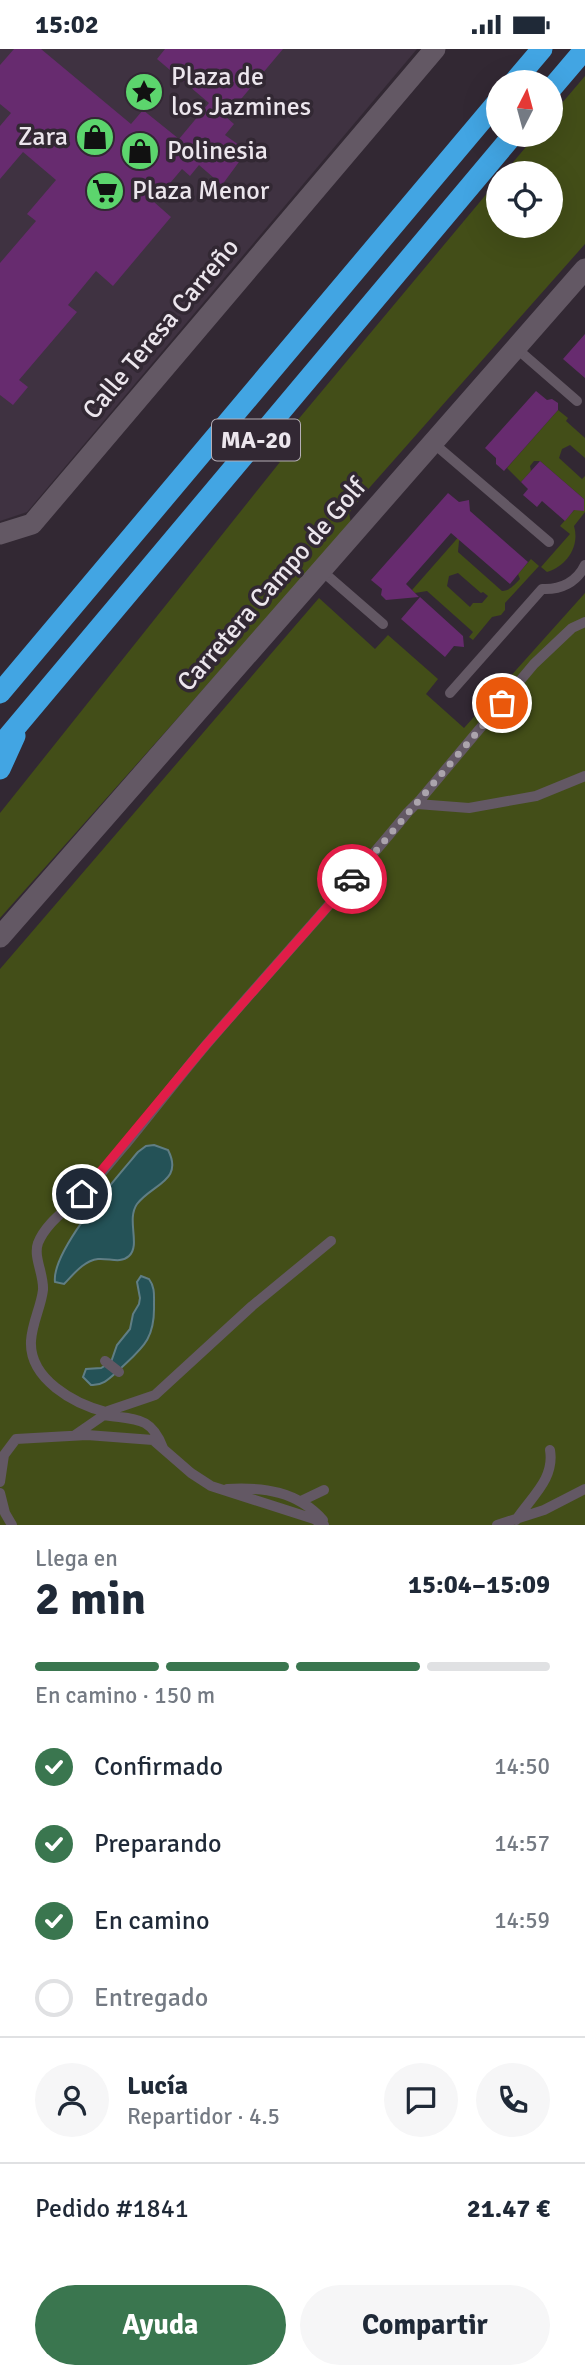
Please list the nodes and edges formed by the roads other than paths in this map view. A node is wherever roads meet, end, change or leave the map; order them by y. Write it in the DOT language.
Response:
graph roads {
  1 [pos="435,49"];
  2 [pos="542,49"];
  3 [pos="585,49"];
  4 [pos="524,70"];
  5 [pos="564,74"];
  6 [pos="486,115"];
  7 [pos="503,147"];
  8 [pos="585,269"];
  9 [pos="516,348"];
  10 [pos="577,401"];
  11 [pos="432,442"];
  12 [pos="0,534"];
  13 [pos="548,542"];
  14 [pos="585,565"];
  15 [pos="322,571"];
  16 [pos="585,622"];
  17 [pos="383,624"];
  18 [pos="3,688"];
  19 [pos="450,693"];
  20 [pos="21,722"];
  21 [pos="0,746"];
  22 [pos="0,769"];
  23 [pos="585,776"];
  24 [pos="417,804"];
  25 [pos="0,937"];
  26 [pos="331,1241"];
  27 [pos="106,1361"];
  28 [pos="119,1372"];
  29 [pos="105,1414"];
  30 [pos="74,1436"];
  31 [pos="164,1450"];
  32 [pos="550,1450"];
  33 [pos="0,1482"];
  34 [pos="220,1489"];
  35 [pos="585,1489"];
  36 [pos="324,1490"];
  37 [pos="0,1493"];
  38 [pos="301,1501"];
  39 [pos="516,1520"];
  40 [pos="12,1525"];
  41 [pos="326,1525"];
  42 [pos="497,1525"];
  1 -- 12 [label="street, Calle Teresa Carreño"];
  2 -- 4 [label="highway"];
  3 -- 5 [label="highway"];
  6 -- 18 [label="highway, MA-20"];
  7 -- 20 [label="highway, MA-20"];
  8 -- 9 [label="street, Carretera Campo de Golf"];
  9 -- 10 [label="lane"];
  9 -- 11 [label="street, Carretera Campo de Golf"];
  11 -- 13 [label="lane"];
  11 -- 15 [label="street, Carretera Campo de Golf"];
  14 -- 19 [label="lane"];
  15 -- 17 [label="lane"];
  15 -- 25 [label="street, Carretera Campo de Golf"];
  16 -- 24 [label="lane"];
  20 -- 21 [label="highway, MA-20"];
  20 -- 22 [label="highway"];
  23 -- 24 [label="lane"];
  24 -- 29 [label="lane"];
  26 -- 29 [label="lane"];
  27 -- 28 [label="lane"];
  29 -- 30 [label="lane"];
  29 -- 31 [label="lane"];
  30 -- 31 [label="lane"];
  30 -- 33 [label="lane"];
  31 -- 34 [label="lane"];
  32 -- 39 [label="lane"];
  34 -- 38 [label="lane"];
  34 -- 41 [label="lane"];
  35 -- 39 [label="lane"];
  36 -- 38 [label="lane"];
  37 -- 40 [label="lane"];
  38 -- 41 [label="lane"];
  39 -- 42 [label="lane"];
}
